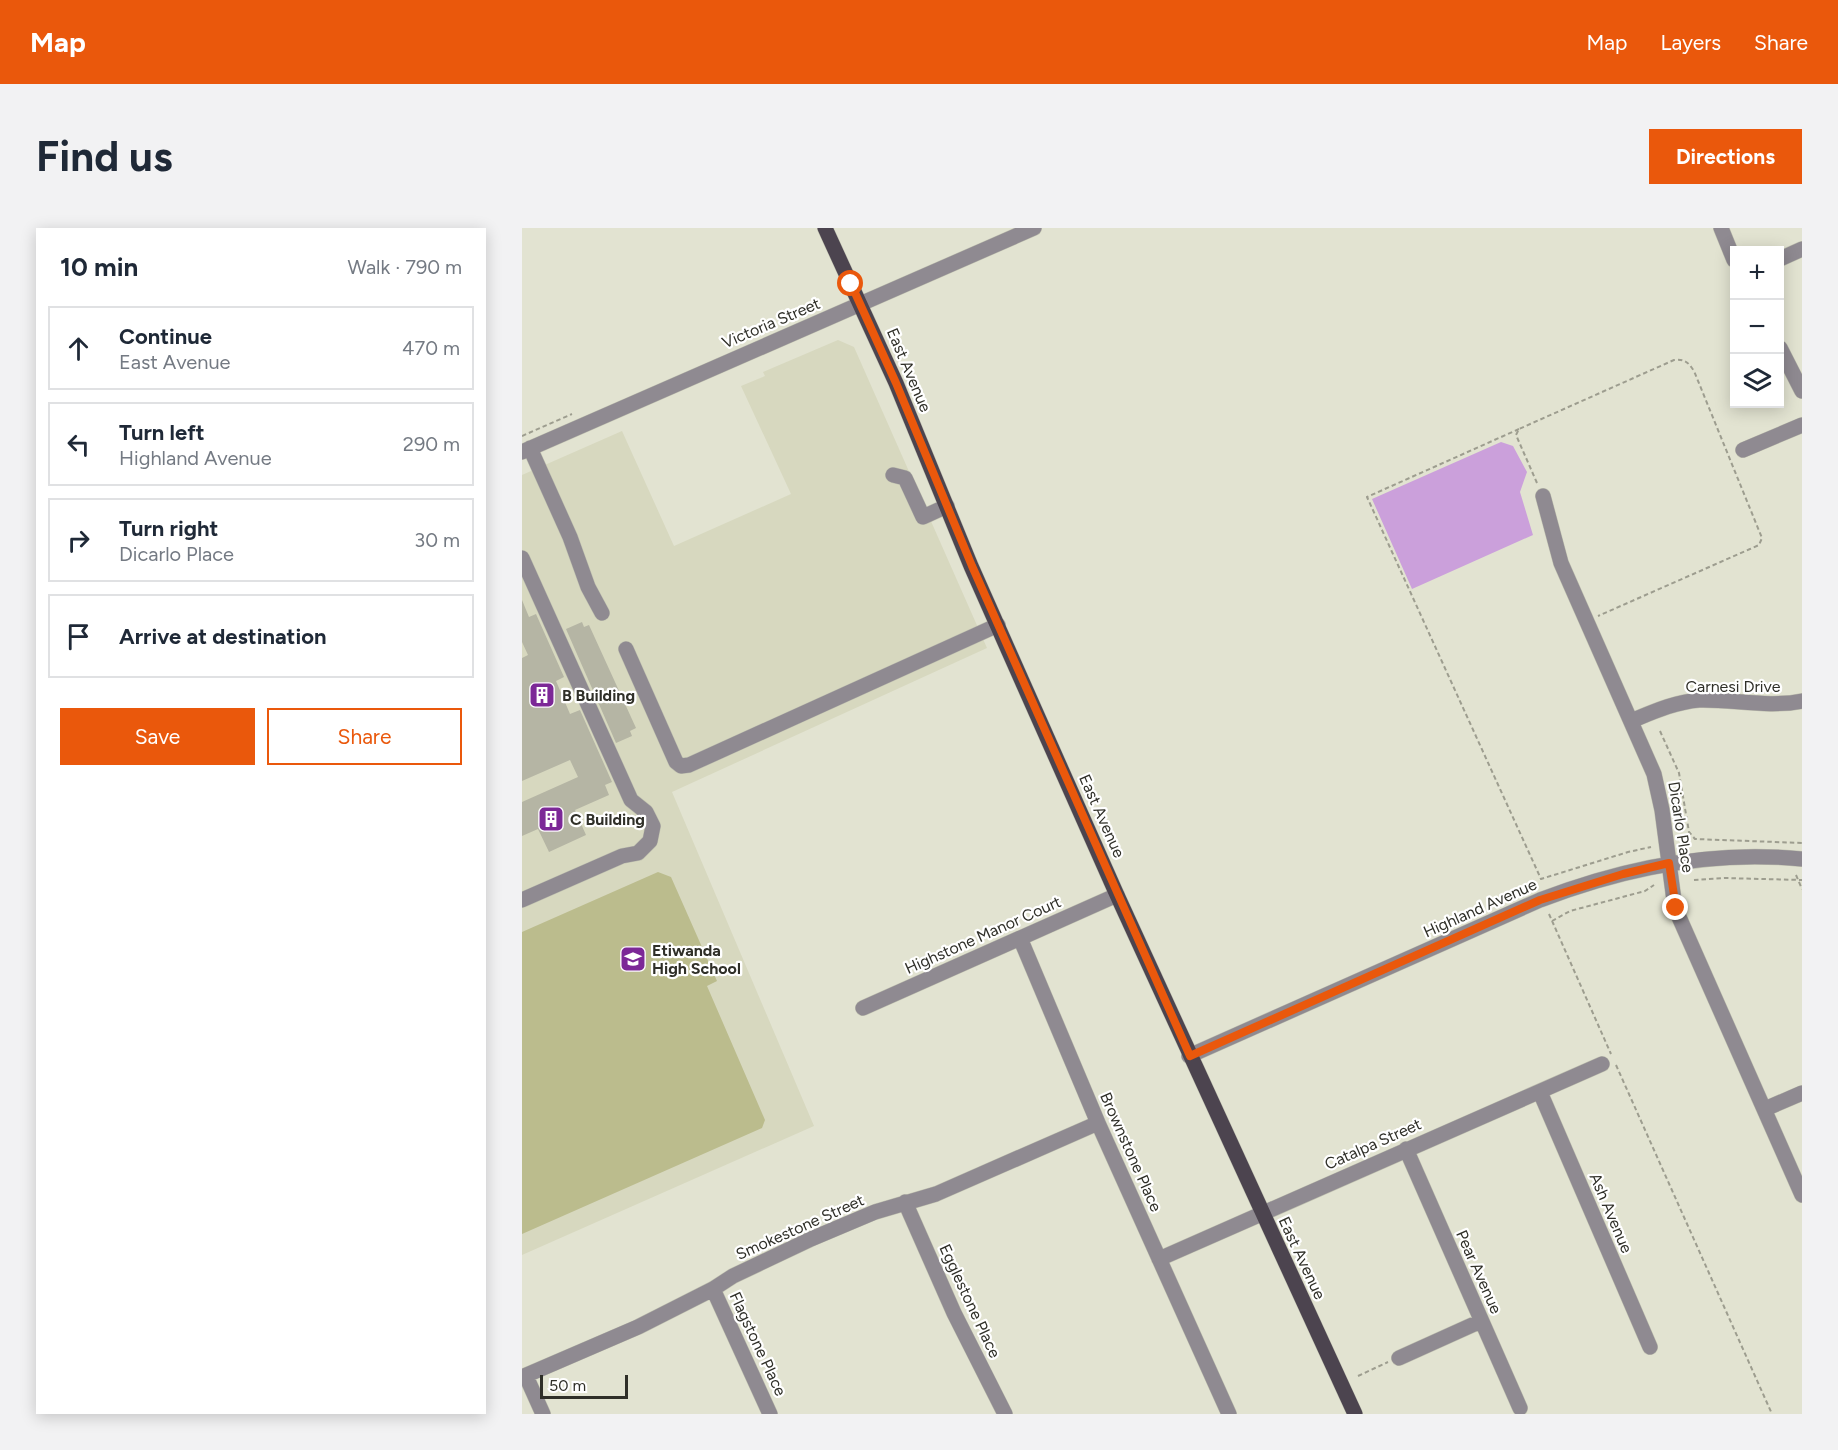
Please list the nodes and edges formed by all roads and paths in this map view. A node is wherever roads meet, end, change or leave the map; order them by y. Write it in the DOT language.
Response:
graph roads {
  1 [pos="825,228"];
  2 [pos="1034,228"];
  3 [pos="1721,228"];
  4 [pos="1802,249"];
  5 [pos="1730,250"];
  6 [pos="1784,257"];
  7 [pos="860,304"];
  8 [pos="1782,354"];
  9 [pos="1802,391"];
  10 [pos="572,414"];
  11 [pos="1802,425"];
  12 [pos="1519,429"];
  13 [pos="525,445"];
  14 [pos="1743,450"];
  15 [pos="893,475"];
  16 [pos="1543,496"];
  17 [pos="947,506"];
  18 [pos="522,558"];
  19 [pos="602,614"];
  20 [pos="1587,621"];
  21 [pos="998,625"];
  22 [pos="626,649"];
  23 [pos="1802,701"];
  24 [pos="1631,721"];
  25 [pos="1660,731"];
  26 [pos="1802,843"];
  27 [pos="1651,847"];
  28 [pos="1802,859"];
  29 [pos="1669,863"];
  30 [pos="1796,875"];
  31 [pos="1694,880"];
  32 [pos="1800,880"];
  33 [pos="1654,885"];
  34 [pos="1802,889"];
  35 [pos="1117,895"];
  36 [pos="522,900"];
  37 [pos="1549,914"];
  38 [pos="1552,921"];
  39 [pos="1020,938"];
  40 [pos="863,1008"];
  41 [pos="1190,1056"];
  42 [pos="1610,1061"];
  43 [pos="1540,1092"];
  44 [pos="1802,1093"];
  45 [pos="1765,1109"];
  46 [pos="1098,1123"];
  47 [pos="1406,1149"];
  48 [pos="1802,1195"];
  49 [pos="905,1202"];
  50 [pos="1262,1213"];
  51 [pos="1159,1258"];
  52 [pos="713,1289"];
  53 [pos="1481,1321"];
  54 [pos="1650,1347"];
  55 [pos="1399,1358"];
  56 [pos="1358,1376"];
  57 [pos="524,1377"];
  58 [pos="1520,1408"];
  59 [pos="543,1414"];
  60 [pos="770,1414"];
  61 [pos="1005,1414"];
  62 [pos="1229,1414"];
  63 [pos="1354,1414"];
  64 [pos="1772,1414"];
  1 -- 7 [label="main road, East Avenue"];
  2 -- 7 [label="street, Victoria Street"];
  3 -- 5 [label="street"];
  4 -- 6 [label="street"];
  7 -- 13 [label="street, Victoria Street"];
  7 -- 17 [label="main road, East Avenue"];
  8 -- 9 [label="street"];
  10 -- 13 [label="path"];
  11 -- 14 [label="street"];
  12 -- 16 [label="path"];
  12 -- 20 [label="path"];
  12 -- 27 [label="path"];
  13 -- 19 [label="street"];
  15 -- 17 [label="street"];
  16 -- 20 [label="street, Dicarlo Place"];
  17 -- 21 [label="main road, East Avenue"];
  18 -- 36 [label="street"];
  20 -- 24 [label="street, Dicarlo Place"];
  21 -- 22 [label="street"];
  21 -- 35 [label="main road, East Avenue"];
  23 -- 24 [label="street, Carnesi Drive"];
  24 -- 29 [label="street, Dicarlo Place"];
  25 -- 26 [label="path"];
  28 -- 29 [label="street, Highland Avenue"];
  29 -- 41 [label="street, Highland Avenue"];
  29 -- 45 [label="street, Dicarlo Place"];
  30 -- 32 [label="path"];
  31 -- 32 [label="path"];
  32 -- 34 [label="path"];
  33 -- 38 [label="path"];
  35 -- 39 [label="street, Highstone Manor Court"];
  35 -- 41 [label="main road, East Avenue"];
  37 -- 38 [label="path"];
  38 -- 42 [label="path"];
  39 -- 40 [label="street, Highstone Manor Court"];
  39 -- 46 [label="street, Brownstone Place"];
  41 -- 50 [label="main road, East Avenue"];
  42 -- 43 [label="street, Catalpa Street"];
  42 -- 64 [label="path"];
  43 -- 47 [label="street, Catalpa Street"];
  43 -- 54 [label="street, Ash Avenue"];
  44 -- 45 [label="street"];
  45 -- 48 [label="street, Dicarlo Place"];
  46 -- 49 [label="street, Smokestone Street"];
  46 -- 51 [label="street, Brownstone Place"];
  47 -- 50 [label="street, Catalpa Street"];
  47 -- 53 [label="street, Pear Avenue"];
  49 -- 52 [label="street, Smokestone Street"];
  49 -- 61 [label="street, Egglestone Place"];
  50 -- 51 [label="street, Catalpa Street"];
  50 -- 63 [label="main road, East Avenue"];
  51 -- 62 [label="street, Brownstone Place"];
  52 -- 57 [label="street, Smokestone Street"];
  52 -- 60 [label="street, Flagstone Place"];
  53 -- 55 [label="street"];
  53 -- 58 [label="street, Pear Avenue"];
  55 -- 56 [label="path"];
  57 -- 59 [label="street"];
}
